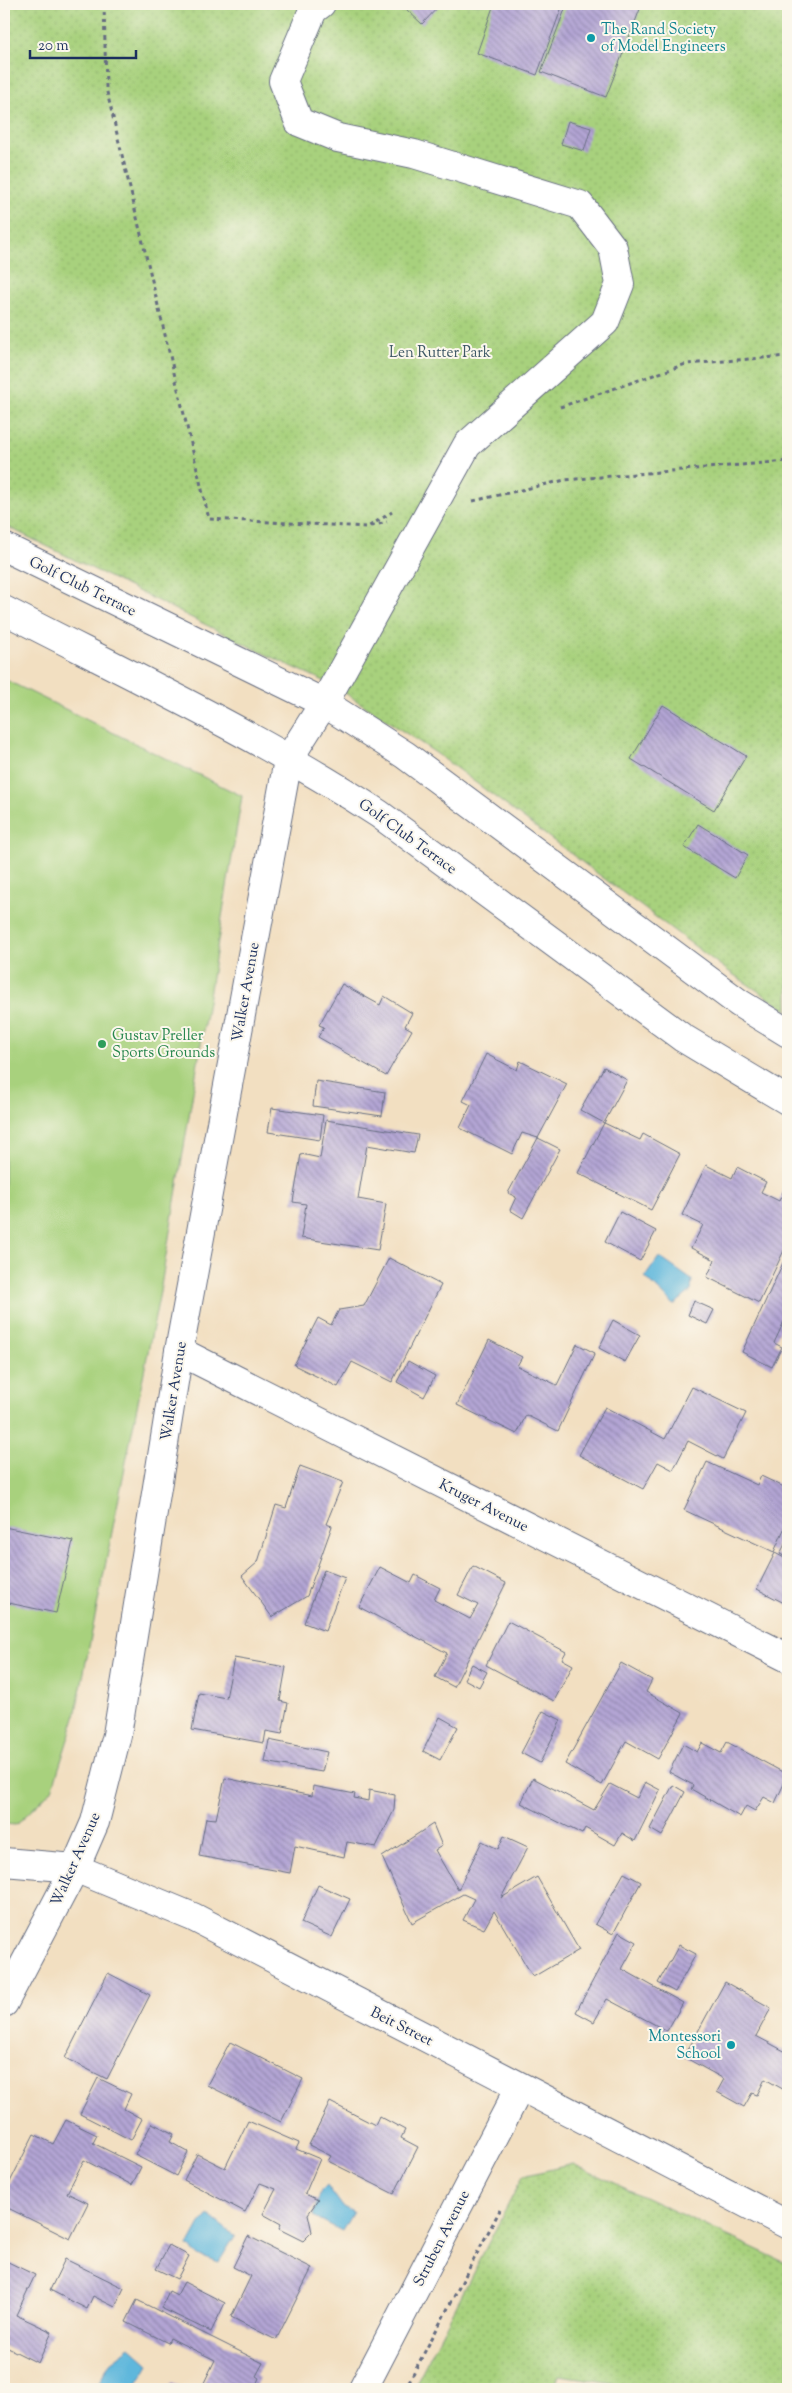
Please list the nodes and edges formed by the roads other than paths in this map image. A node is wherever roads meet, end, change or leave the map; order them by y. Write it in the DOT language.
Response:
graph roads {
  1 [pos="321,4"];
  2 [pos="4,547"];
  3 [pos="4,610"];
  4 [pos="324,703"];
  5 [pos="288,760"];
  6 [pos="788,1033"];
  7 [pos="788,1101"];
  8 [pos="179,1351"];
  9 [pos="788,1658"];
  10 [pos="4,1862"];
  11 [pos="75,1868"];
  12 [pos="4,2003"];
  13 [pos="520,2087"];
  14 [pos="788,2225"];
  15 [pos="363,2389"];
  1 -- 4 [label="street"];
  2 -- 4 [label="street, Golf Club Terrace"];
  3 -- 5 [label="street, Golf Club Terrace"];
  4 -- 5 [label="street"];
  4 -- 6 [label="street, Golf Club Terrace"];
  5 -- 7 [label="street, Golf Club Terrace"];
  5 -- 8 [label="street, Walker Avenue"];
  8 -- 9 [label="street, Kruger Avenue"];
  8 -- 11 [label="street, Walker Avenue"];
  10 -- 11 [label="street, Beit Street"];
  11 -- 12 [label="street, Walker Avenue"];
  11 -- 13 [label="street, Beit Street"];
  13 -- 14 [label="street, Beit Street"];
  13 -- 15 [label="street, Struben Avenue"];
}
